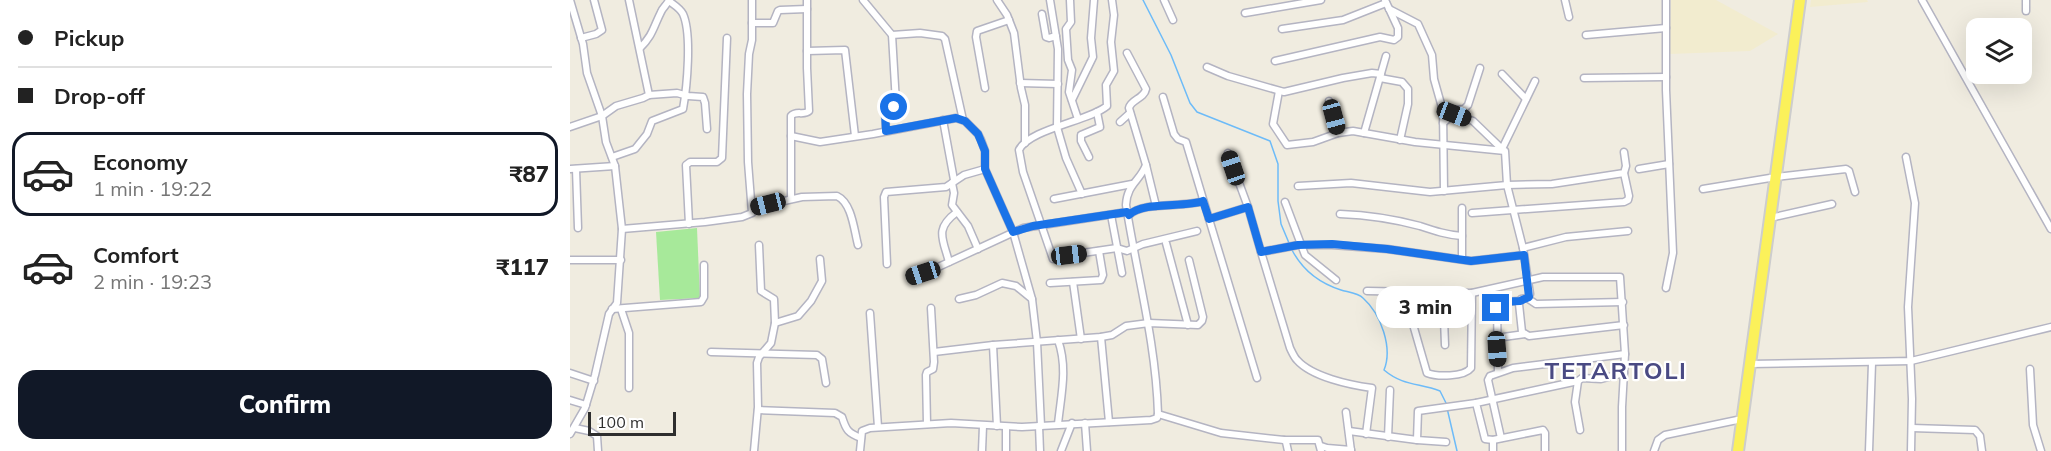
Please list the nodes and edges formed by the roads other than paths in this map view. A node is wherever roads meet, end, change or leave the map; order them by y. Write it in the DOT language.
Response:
graph roads {
  1 [pos="570,0"];
  2 [pos="594,0"];
  3 [pos="629,0"];
  4 [pos="670,0"];
  5 [pos="752,0"];
  6 [pos="807,0"];
  7 [pos="863,0"];
  8 [pos="997,0"];
  9 [pos="1050,0"];
  10 [pos="1070,0"];
  11 [pos="1094,0"];
  12 [pos="1112,0"];
  13 [pos="1164,0"];
  14 [pos="1320,0"];
  15 [pos="1565,0"];
  16 [pos="1666,0"];
  17 [pos="1800,0"];
  18 [pos="1923,0"];
  19 [pos="2025,0"];
  20 [pos="1387,4"];
  21 [pos="807,9"];
  22 [pos="2026,12"];
  23 [pos="1041,14"];
  24 [pos="1245,14"];
  25 [pos="1569,17"];
  26 [pos="1009,20"];
  27 [pos="1173,20"];
  28 [pos="752,23"];
  29 [pos="574,26"];
  30 [pos="1666,27"];
  31 [pos="1282,29"];
  32 [pos="892,35"];
  33 [pos="1586,35"];
  34 [pos="1056,36"];
  35 [pos="581,38"];
  36 [pos="727,38"];
  37 [pos="640,48"];
  38 [pos="807,51"];
  39 [pos="1127,53"];
  40 [pos="1386,56"];
  41 [pos="1275,61"];
  42 [pos="1207,67"];
  43 [pos="1480,68"];
  44 [pos="1502,74"];
  45 [pos="1381,76"];
  46 [pos="1666,77"];
  47 [pos="1584,78"];
  48 [pos="1535,81"];
  49 [pos="1020,83"];
  50 [pos="1058,84"];
  51 [pos="985,88"];
  52 [pos="1279,91"];
  53 [pos="649,95"];
  54 [pos="685,95"];
  55 [pos="1163,98"];
  56 [pos="1526,99"];
  57 [pos="1072,100"];
  58 [pos="1329,101"];
  59 [pos="1443,111"];
  60 [pos="1097,112"];
  61 [pos="1130,113"];
  62 [pos="602,116"];
  63 [pos="1078,119"];
  64 [pos="943,120"];
  65 [pos="963,120"];
  66 [pos="1120,122"];
  67 [pos="1443,123"];
  68 [pos="570,127"];
  69 [pos="1058,127"];
  70 [pos="707,129"];
  71 [pos="886,131"];
  72 [pos="1364,133"];
  73 [pos="1338,134"];
  74 [pos="791,136"];
  75 [pos="855,136"];
  76 [pos="1400,140"];
  77 [pos="1025,143"];
  78 [pos="1442,144"];
  79 [pos="1502,149"];
  80 [pos="1624,152"];
  81 [pos="1228,153"];
  82 [pos="612,157"];
  83 [pos="1089,157"];
  84 [pos="1906,157"];
  85 [pos="1670,164"];
  86 [pos="1146,165"];
  87 [pos="615,166"];
  88 [pos="573,169"];
  89 [pos="985,169"];
  90 [pos="1639,169"];
  91 [pos="1624,173"];
  92 [pos="1776,177"];
  93 [pos="953,181"];
  94 [pos="1132,184"];
  95 [pos="1507,185"];
  96 [pos="1298,186"];
  97 [pos="1702,189"];
  98 [pos="1444,191"];
  99 [pos="1855,192"];
  100 [pos="1082,194"];
  101 [pos="791,199"];
  102 [pos="1054,199"];
  103 [pos="1203,201"];
  104 [pos="1285,202"];
  105 [pos="1832,204"];
  106 [pos="1156,206"];
  107 [pos="1248,207"];
  108 [pos="573,208"];
  109 [pos="753,208"];
  110 [pos="1462,208"];
  111 [pos="1512,209"];
  112 [pos="957,212"];
  113 [pos="1127,212"];
  114 [pos="1472,213"];
  115 [pos="1340,214"];
  116 [pos="1111,215"];
  117 [pos="1770,218"];
  118 [pos="1209,219"];
  119 [pos="689,224"];
  120 [pos="1040,225"];
  121 [pos="578,228"];
  122 [pos="622,229"];
  123 [pos="2051,229"];
  124 [pos="1197,231"];
  125 [pos="1628,231"];
  126 [pos="1013,232"];
  127 [pos="1462,236"];
  128 [pos="1166,243"];
  129 [pos="759,245"];
  130 [pos="858,245"];
  131 [pos="1299,245"];
  132 [pos="1134,247"];
  133 [pos="1118,248"];
  134 [pos="1523,248"];
  135 [pos="978,249"];
  136 [pos="1099,251"];
  137 [pos="1261,252"];
  138 [pos="1069,255"];
  139 [pos="1524,255"];
  140 [pos="820,259"];
  141 [pos="1053,259"];
  142 [pos="570,260"];
  143 [pos="621,260"];
  144 [pos="1189,260"];
  145 [pos="1462,260"];
  146 [pos="949,262"];
  147 [pos="887,264"];
  148 [pos="704,265"];
  149 [pos="1122,273"];
  150 [pos="911,277"];
  151 [pos="1336,280"];
  152 [pos="1527,280"];
  153 [pos="1073,282"];
  154 [pos="1050,283"];
  155 [pos="1666,288"];
  156 [pos="1367,291"];
  157 [pos="1411,291"];
  158 [pos="1443,291"];
  159 [pos="1472,293"];
  160 [pos="1527,298"];
  161 [pos="959,299"];
  162 [pos="1032,299"];
  163 [pos="1520,301"];
  164 [pos="1623,302"];
  165 [pos="931,308"];
  166 [pos="611,309"];
  167 [pos="621,309"];
  168 [pos="870,313"];
  169 [pos="775,322"];
  170 [pos="1149,323"];
  171 [pos="1188,325"];
  172 [pos="1624,325"];
  173 [pos="2051,327"];
  174 [pos="1525,334"];
  175 [pos="1101,337"];
  176 [pos="1496,338"];
  177 [pos="1081,339"];
  178 [pos="1058,340"];
  179 [pos="1037,342"];
  180 [pos="993,345"];
  181 [pos="1445,345"];
  182 [pos="711,352"];
  183 [pos="934,352"];
  184 [pos="762,354"];
  185 [pos="1625,354"];
  186 [pos="1911,361"];
  187 [pos="1872,363"];
  188 [pos="1750,364"];
  189 [pos="2030,369"];
  190 [pos="1498,372"];
  191 [pos="570,373"];
  192 [pos="1624,373"];
  193 [pos="1257,378"];
  194 [pos="594,381"];
  195 [pos="1578,381"];
  196 [pos="826,383"];
  197 [pos="629,388"];
  198 [pos="1390,390"];
  199 [pos="1493,398"];
  200 [pos="570,400"];
  201 [pos="1476,403"];
  202 [pos="586,405"];
  203 [pos="758,410"];
  204 [pos="1346,412"];
  205 [pos="1158,414"];
  206 [pos="1742,419"];
  207 [pos="1108,422"];
  208 [pos="1072,423"];
  209 [pos="1085,423"];
  210 [pos="927,424"];
  211 [pos="1058,424"];
  212 [pos="983,426"];
  213 [pos="996,426"];
  214 [pos="1040,426"];
  215 [pos="878,427"];
  216 [pos="1006,427"];
  217 [pos="1912,428"];
  218 [pos="1580,430"];
  219 [pos="572,431"];
  220 [pos="1349,431"];
  221 [pos="1366,434"];
  222 [pos="1388,437"];
  223 [pos="861,438"];
  224 [pos="1502,438"];
  225 [pos="1284,440"];
  226 [pos="1417,440"];
  227 [pos="1493,440"];
  228 [pos="1446,442"];
  229 [pos="1321,448"];
  230 [pos="598,451"];
  231 [pos="754,451"];
  232 [pos="860,451"];
  233 [pos="982,451"];
  234 [pos="1006,451"];
  235 [pos="1040,451"];
  236 [pos="1061,451"];
  237 [pos="1087,451"];
  238 [pos="1288,451"];
  239 [pos="1351,451"];
  240 [pos="1493,451"];
  241 [pos="1545,451"];
  242 [pos="1622,451"];
  243 [pos="1654,451"];
  244 [pos="1738,451"];
  245 [pos="1869,451"];
  246 [pos="1911,451"];
  247 [pos="1982,451"];
  248 [pos="2041,451"];
  1 -- 29 [label="street"];
  2 -- 35 [label="street"];
  3 -- 37 [label="street"];
  4 -- 37 [label="street"];
  4 -- 54 [label="street"];
  5 -- 28 [label="street"];
  6 -- 21 [label="street"];
  7 -- 32 [label="street"];
  8 -- 26 [label="street"];
  9 -- 34 [label="street"];
  10 -- 57 [label="street"];
  11 -- 57 [label="street"];
  12 -- 60 [label="street"];
  13 -- 27 [label="street"];
  14 -- 24 [label="street"];
  15 -- 25 [label="street"];
  16 -- 30 [label="street"];
  17 -- 92 [label="main road"];
  18 -- 123 [label="street"];
  19 -- 22 [label="street"];
  20 -- 31 [label="street"];
  20 -- 41 [label="street"];
  20 -- 59 [label="street"];
  21 -- 28 [label="street"];
  21 -- 38 [label="street"];
  23 -- 34 [label="street"];
  26 -- 49 [label="street"];
  26 -- 51 [label="street"];
  28 -- 109 [label="street"];
  29 -- 35 [label="street"];
  30 -- 33 [label="street"];
  30 -- 46 [label="street"];
  32 -- 65 [label="street"];
  32 -- 71 [label="street"];
  34 -- 50 [label="street"];
  35 -- 62 [label="street"];
  36 -- 119 [label="street"];
  37 -- 53 [label="street"];
  38 -- 74 [label="street"];
  38 -- 75 [label="street"];
  39 -- 61 [label="street"];
  40 -- 45 [label="street"];
  42 -- 52 [label="street"];
  43 -- 59 [label="street"];
  44 -- 56 [label="street"];
  45 -- 52 [label="street"];
  45 -- 72 [label="street"];
  45 -- 76 [label="street"];
  46 -- 47 [label="street"];
  46 -- 85 [label="street"];
  48 -- 56 [label="street"];
  49 -- 50 [label="street"];
  49 -- 77 [label="street"];
  50 -- 69 [label="street"];
  52 -- 73 [label="street"];
  53 -- 54 [label="street"];
  53 -- 62 [label="street"];
  54 -- 70 [label="street"];
  54 -- 82 [label="street"];
  55 -- 103 [label="street"];
  56 -- 79 [label="street"];
  57 -- 63 [label="street"];
  58 -- 73 [label="street"];
  59 -- 67 [label="street"];
  60 -- 63 [label="street"];
  60 -- 83 [label="street"];
  61 -- 66 [label="street"];
  61 -- 86 [label="street"];
  62 -- 68 [label="street"];
  62 -- 82 [label="street"];
  63 -- 69 [label="street"];
  64 -- 65 [label="street"];
  64 -- 71 [label="street"];
  64 -- 93 [label="street"];
  65 -- 89 [label="street"];
  67 -- 78 [label="street"];
  67 -- 79 [label="street"];
  69 -- 77 [label="street"];
  69 -- 100 [label="street"];
  71 -- 75 [label="street"];
  72 -- 73 [label="street"];
  72 -- 76 [label="street"];
  74 -- 75 [label="street"];
  74 -- 101 [label="street"];
  76 -- 78 [label="street"];
  77 -- 120 [label="street"];
  78 -- 79 [label="street"];
  78 -- 98 [label="street"];
  79 -- 95 [label="street"];
  80 -- 91 [label="street"];
  81 -- 107 [label="street"];
  82 -- 87 [label="street"];
  84 -- 186 [label="street"];
  85 -- 90 [label="street"];
  85 -- 155 [label="street"];
  86 -- 94 [label="street"];
  86 -- 106 [label="street"];
  87 -- 88 [label="street"];
  87 -- 122 [label="street"];
  88 -- 108 [label="street"];
  89 -- 93 [label="street"];
  89 -- 126 [label="street"];
  91 -- 95 [label="street"];
  91 -- 111 [label="street"];
  92 -- 97 [label="street"];
  92 -- 99 [label="street"];
  92 -- 117 [label="main road"];
  93 -- 112 [label="street"];
  93 -- 147 [label="street"];
  94 -- 100 [label="street"];
  94 -- 113 [label="street"];
  95 -- 98 [label="street"];
  95 -- 111 [label="street"];
  96 -- 98 [label="street"];
  100 -- 102 [label="street"];
  101 -- 109 [label="street"];
  101 -- 130 [label="street"];
  103 -- 106 [label="street"];
  103 -- 118 [label="street"];
  104 -- 131 [label="street"];
  105 -- 117 [label="street"];
  106 -- 113 [label="street"];
  107 -- 118 [label="street"];
  107 -- 137 [label="street"];
  108 -- 121 [label="street"];
  109 -- 119 [label="street"];
  110 -- 127 [label="street"];
  111 -- 114 [label="street"];
  111 -- 134 [label="street"];
  112 -- 135 [label="street"];
  112 -- 146 [label="street"];
  113 -- 116 [label="street"];
  113 -- 132 [label="street"];
  115 -- 127 [label="street"];
  116 -- 120 [label="street"];
  116 -- 133 [label="street"];
  117 -- 188 [label="main road"];
  118 -- 193 [label="street"];
  119 -- 122 [label="street"];
  120 -- 126 [label="street"];
  120 -- 141 [label="street"];
  122 -- 143 [label="street"];
  124 -- 132 [label="street"];
  125 -- 134 [label="street"];
  126 -- 135 [label="street"];
  126 -- 162 [label="street"];
  127 -- 145 [label="street"];
  128 -- 171 [label="street"];
  129 -- 169 [label="street"];
  131 -- 137 [label="street"];
  131 -- 145 [label="street"];
  131 -- 151 [label="street"];
  132 -- 133 [label="street"];
  132 -- 170 [label="street"];
  133 -- 136 [label="street"];
  133 -- 149 [label="street"];
  134 -- 139 [label="street"];
  135 -- 146 [label="street"];
  136 -- 138 [label="street"];
  136 -- 153 [label="street"];
  137 -- 221 [label="street"];
  139 -- 145 [label="street"];
  139 -- 152 [label="street"];
  140 -- 169 [label="street"];
  142 -- 143 [label="street"];
  143 -- 166 [label="street"];
  144 -- 171 [label="street"];
  146 -- 150 [label="street"];
  148 -- 167 [label="street"];
  152 -- 159 [label="street"];
  152 -- 160 [label="street"];
  152 -- 164 [label="street"];
  153 -- 154 [label="street"];
  153 -- 177 [label="street"];
  156 -- 157 [label="street"];
  157 -- 158 [label="street"];
  157 -- 159 [label="street"];
  158 -- 159 [label="street"];
  158 -- 181 [label="street"];
  160 -- 163 [label="street"];
  160 -- 164 [label="street"];
  161 -- 162 [label="street"];
  162 -- 179 [label="street"];
  163 -- 174 [label="street"];
  163 -- 176 [label="street"];
  164 -- 172 [label="street"];
  165 -- 183 [label="street"];
  166 -- 167 [label="street"];
  166 -- 194 [label="street"];
  167 -- 197 [label="street"];
  168 -- 215 [label="street"];
  169 -- 184 [label="street"];
  170 -- 171 [label="street"];
  170 -- 175 [label="street"];
  170 -- 205 [label="street"];
  172 -- 174 [label="street"];
  172 -- 185 [label="street"];
  173 -- 186 [label="street"];
  174 -- 176 [label="street"];
  175 -- 177 [label="street"];
  175 -- 207 [label="street"];
  176 -- 190 [label="street"];
  177 -- 178 [label="street"];
  178 -- 179 [label="street"];
  178 -- 211 [label="street"];
  179 -- 180 [label="street"];
  179 -- 214 [label="street"];
  180 -- 183 [label="street"];
  180 -- 213 [label="street"];
  182 -- 184 [label="street"];
  183 -- 210 [label="street"];
  184 -- 196 [label="street"];
  184 -- 203 [label="street"];
  185 -- 190 [label="street"];
  185 -- 192 [label="street"];
  186 -- 187 [label="street"];
  186 -- 217 [label="street"];
  187 -- 188 [label="street"];
  187 -- 245 [label="street"];
  188 -- 206 [label="main road"];
  189 -- 248 [label="street"];
  190 -- 199 [label="street"];
  191 -- 194 [label="street"];
  192 -- 195 [label="street"];
  192 -- 242 [label="street"];
  194 -- 202 [label="street"];
  195 -- 199 [label="street"];
  195 -- 218 [label="street"];
  198 -- 222 [label="street"];
  199 -- 201 [label="street"];
  199 -- 224 [label="street"];
  200 -- 202 [label="street"];
  201 -- 226 [label="street"];
  201 -- 227 [label="street"];
  202 -- 219 [label="street"];
  203 -- 223 [label="street"];
  203 -- 231 [label="street"];
  204 -- 220 [label="street"];
  205 -- 207 [label="street"];
  205 -- 225 [label="street"];
  206 -- 243 [label="street"];
  206 -- 244 [label="main road"];
  207 -- 209 [label="street"];
  208 -- 209 [label="street"];
  208 -- 211 [label="street"];
  208 -- 236 [label="street"];
  209 -- 237 [label="street"];
  210 -- 212 [label="street"];
  210 -- 215 [label="street"];
  211 -- 214 [label="street"];
  212 -- 213 [label="street"];
  212 -- 233 [label="street"];
  213 -- 216 [label="street"];
  214 -- 216 [label="street"];
  214 -- 235 [label="street"];
  215 -- 223 [label="street"];
  216 -- 234 [label="street"];
  217 -- 246 [label="street"];
  217 -- 247 [label="street"];
  219 -- 230 [label="street"];
  220 -- 221 [label="street"];
  220 -- 239 [label="street"];
  221 -- 222 [label="street"];
  222 -- 226 [label="street"];
  223 -- 232 [label="street"];
  224 -- 227 [label="street"];
  224 -- 241 [label="street"];
  225 -- 229 [label="street"];
  225 -- 238 [label="street"];
  226 -- 228 [label="street"];
  227 -- 240 [label="street"];
  229 -- 239 [label="street"];
}
